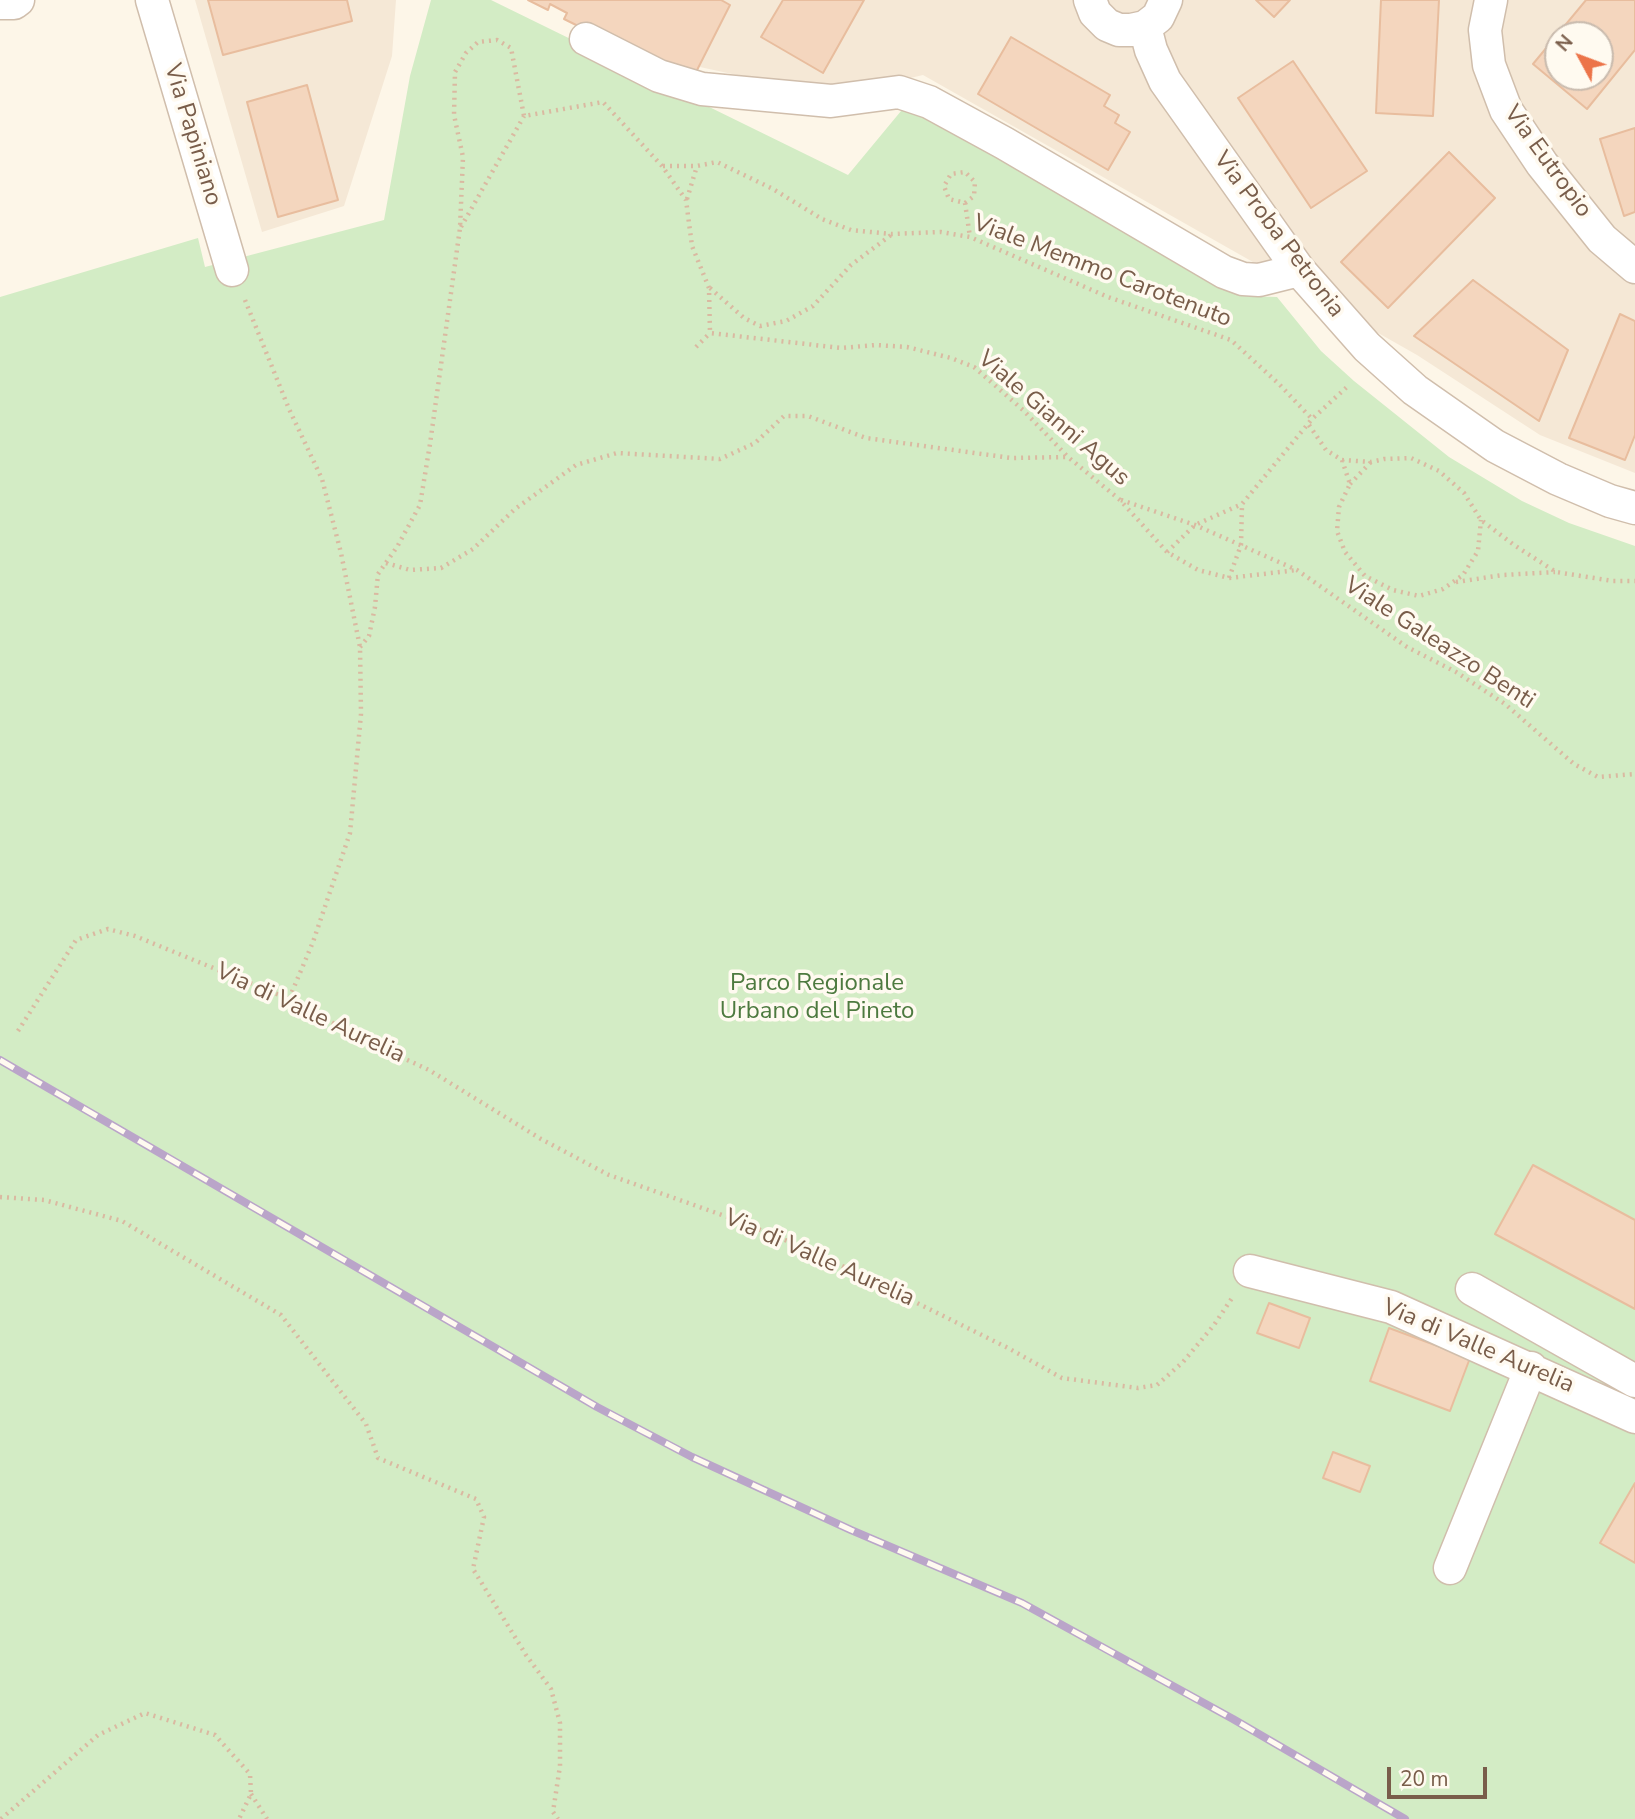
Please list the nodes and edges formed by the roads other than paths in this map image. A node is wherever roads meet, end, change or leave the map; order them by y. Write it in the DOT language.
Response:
graph roads {
  1 [pos="18,0"];
  2 [pos="152,0"];
  3 [pos="1090,0"];
  4 [pos="1166,0"];
  5 [pos="1491,0"];
  6 [pos="0,3"];
  7 [pos="1145,27"];
  8 [pos="586,39"];
  9 [pos="1635,267"];
  10 [pos="232,270"];
  11 [pos="1298,270"];
  12 [pos="1635,508"];
  13 [pos="1250,1271"];
  14 [pos="1472,1289"];
  15 [pos="1531,1368"];
  16 [pos="1635,1381"];
  17 [pos="1635,1417"];
  18 [pos="1450,1568"];
  1 -- 6 [label="street"];
  2 -- 10 [label="street, Via Papiniano"];
  3 -- 7 [label="street"];
  4 -- 7 [label="street"];
  5 -- 9 [label="street, Via Eutropio"];
  7 -- 11 [label="street, Via Proba Petronia"];
  8 -- 11 [label="street"];
  11 -- 12 [label="street, Via Proba Petronia"];
  13 -- 15 [label="street, Via di Valle Aurelia"];
  14 -- 16 [label="street"];
  15 -- 17 [label="street, Via di Valle Aurelia"];
  15 -- 18 [label="street"];
}
